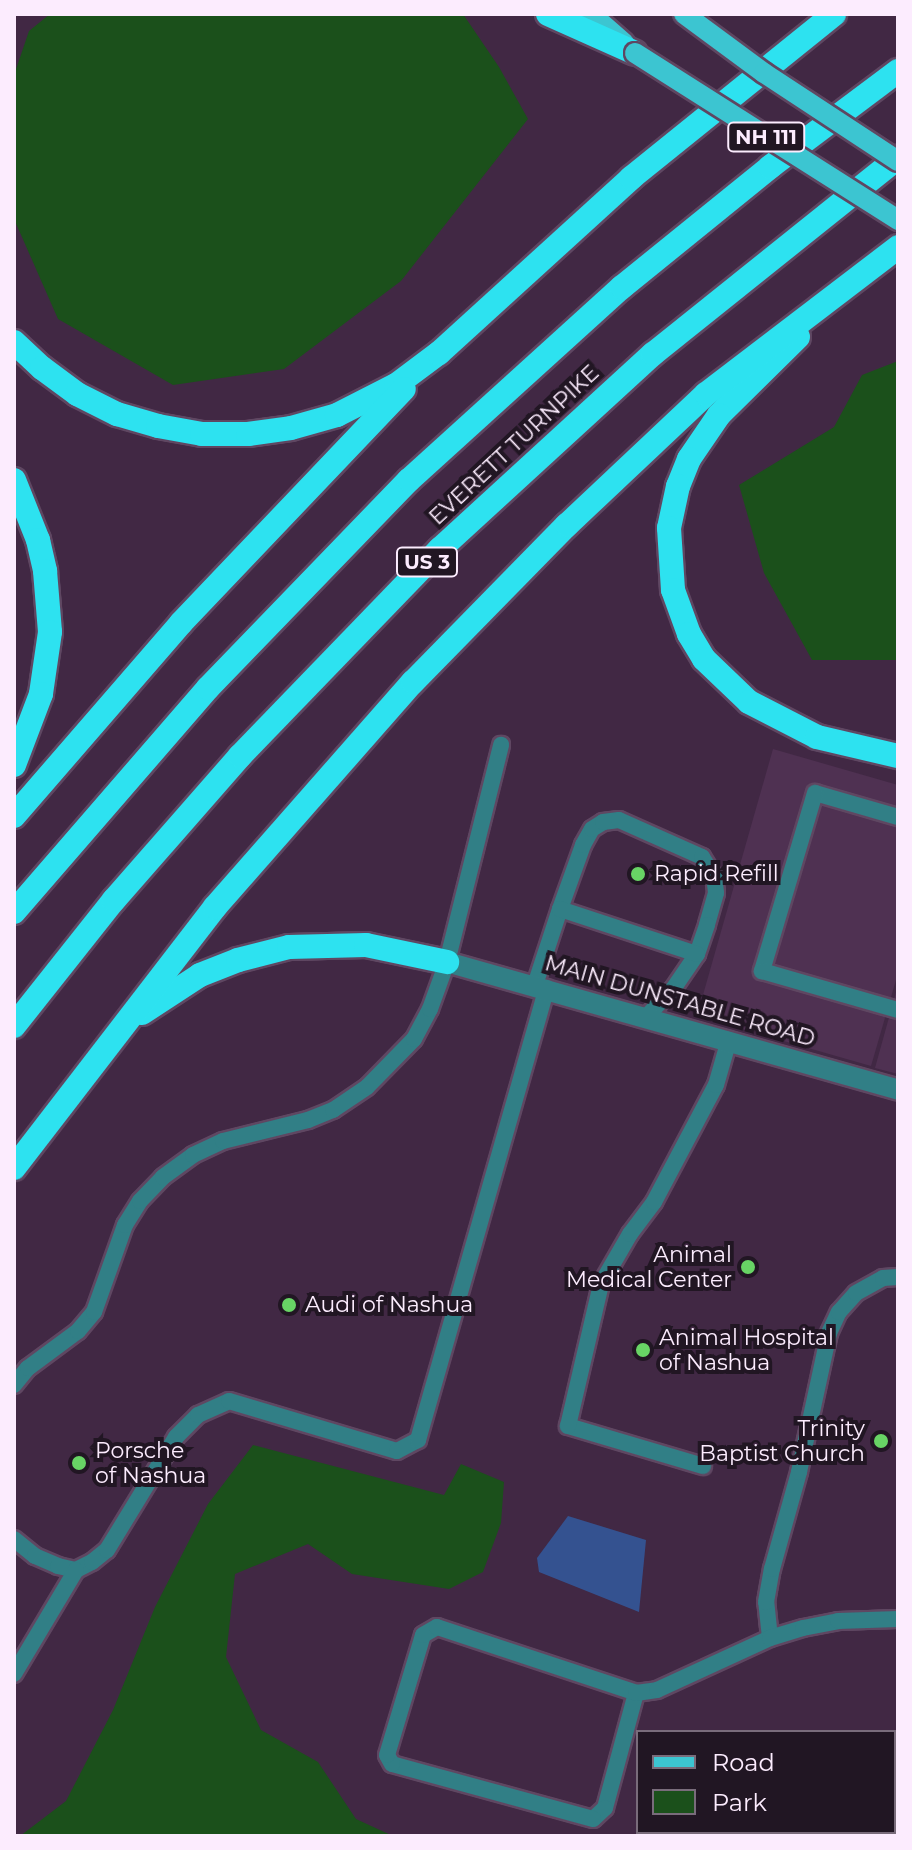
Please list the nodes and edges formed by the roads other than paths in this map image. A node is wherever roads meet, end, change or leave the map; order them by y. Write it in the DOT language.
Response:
graph roads {
  1 [pos="548,14"];
  2 [pos="591,14"];
  3 [pos="684,14"];
  4 [pos="834,14"];
  5 [pos="843,14"];
  6 [pos="635,53"];
  7 [pos="898,71"];
  8 [pos="748,83"];
  9 [pos="898,160"];
  10 [pos="898,220"];
  11 [pos="898,247"];
  12 [pos="865,272"];
  13 [pos="14,342"];
  14 [pos="439,353"];
  15 [pos="14,480"];
  16 [pos="501,745"];
  17 [pos="898,756"];
  18 [pos="14,765"];
  19 [pos="14,816"];
  20 [pos="898,817"];
  21 [pos="560,909"];
  22 [pos="14,912"];
  23 [pos="697,954"];
  24 [pos="447,962"];
  25 [pos="541,986"];
  26 [pos="898,1010"];
  27 [pos="646,1017"];
  28 [pos="14,1026"];
  29 [pos="729,1040"];
  30 [pos="107,1044"];
  31 [pos="898,1089"];
  32 [pos="14,1168"];
  33 [pos="890,1277"];
  34 [pos="14,1385"];
  35 [pos="703,1466"];
  36 [pos="14,1539"];
  37 [pos="76,1570"];
  38 [pos="898,1619"];
  39 [pos="770,1638"];
  40 [pos="14,1674"];
  41 [pos="636,1693"];
  1 -- 6 [label="highway"];
  2 -- 6 [label="main road, NH 111"];
  3 -- 9 [label="main road, NH 111, bridge"];
  4 -- 8 [label="highway"];
  5 -- 8 [label="highway"];
  6 -- 10 [label="main road, NH 111, bridge"];
  7 -- 22 [label="highway, EVERETT TURNPIKE"];
  8 -- 14 [label="highway"];
  9 -- 28 [label="highway, EVERETT TURNPIKE / US 3"];
  11 -- 12 [label="highway"];
  12 -- 17 [label="highway"];
  12 -- 30 [label="highway"];
  13 -- 14 [label="highway"];
  14 -- 19 [label="highway"];
  15 -- 18 [label="highway"];
  16 -- 24 [label="lane"];
  20 -- 26 [label="lane"];
  21 -- 23 [label="lane"];
  21 -- 23 [label="lane"];
  21 -- 25 [label="lane"];
  23 -- 27 [label="lane"];
  24 -- 25 [label="street, MAIN DUNSTABLE ROAD"];
  24 -- 30 [label="highway"];
  24 -- 34 [label="lane"];
  25 -- 27 [label="street, MAIN DUNSTABLE ROAD"];
  25 -- 37 [label="lane"];
  27 -- 29 [label="street, MAIN DUNSTABLE ROAD"];
  29 -- 31 [label="street, MAIN DUNSTABLE ROAD"];
  29 -- 35 [label="lane"];
  30 -- 32 [label="highway"];
  33 -- 39 [label="lane"];
  36 -- 37 [label="lane"];
  37 -- 40 [label="lane"];
  38 -- 39 [label="lane"];
  39 -- 41 [label="lane"];
  41 -- 41 [label="lane"];
}
